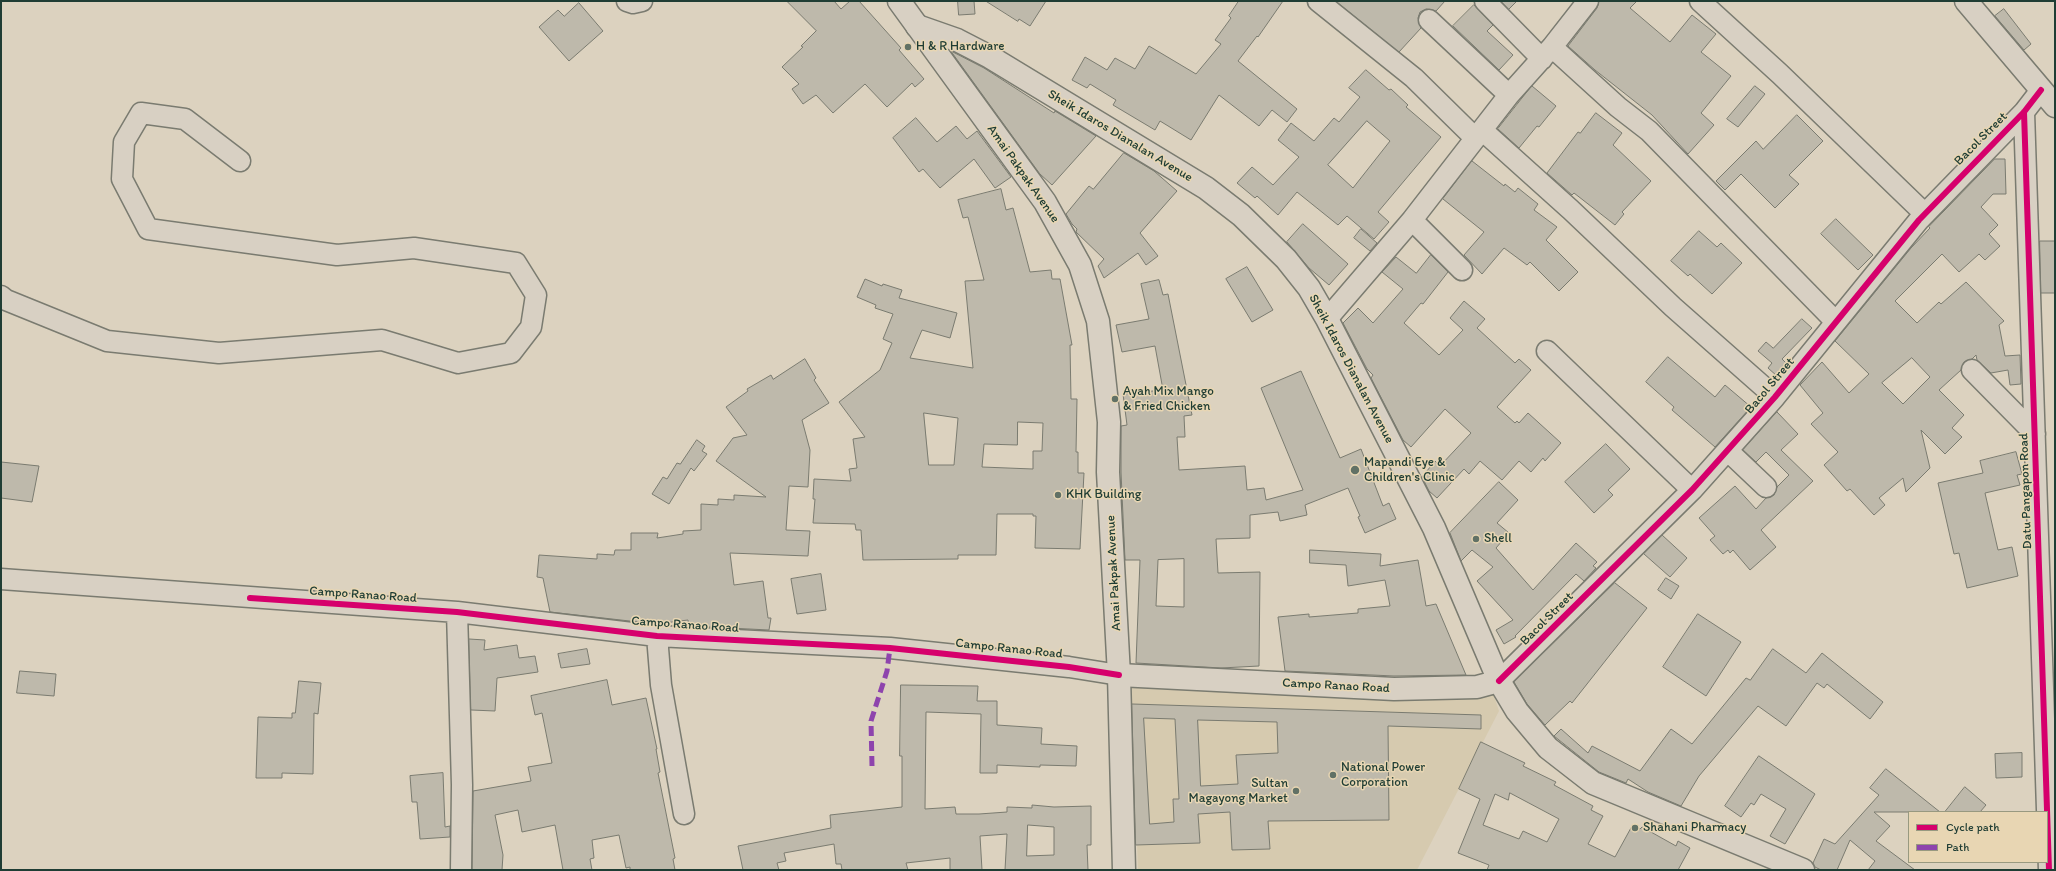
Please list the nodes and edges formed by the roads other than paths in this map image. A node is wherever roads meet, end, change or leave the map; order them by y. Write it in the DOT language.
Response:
graph roads {
  1 [pos="628,1"];
  2 [pos="642,1"];
  3 [pos="1318,1"];
  4 [pos="1485,1"];
  5 [pos="1588,1"];
  6 [pos="1700,1"];
  7 [pos="1966,1"];
  8 [pos="907,10"];
  9 [pos="1429,20"];
  10 [pos="1547,53"];
  11 [pos="1509,95"];
  12 [pos="2048,98"];
  13 [pos="2024,112"];
  14 [pos="1479,134"];
  15 [pos="240,161"];
  16 [pos="1925,214"];
  17 [pos="1412,220"];
  18 [pos="1462,270"];
  19 [pos="1,296"];
  20 [pos="1326,320"];
  21 [pos="1836,322"];
  22 [pos="1547,351"];
  23 [pos="1972,370"];
  24 [pos="1776,397"];
  25 [pos="2035,434"];
  26 [pos="1728,451"];
  27 [pos="1766,487"];
  28 [pos="1692,490"];
  29 [pos="1,579"];
  30 [pos="457,612"];
  31 [pos="657,636"];
  32 [pos="1119,675"];
  33 [pos="1500,681"];
  34 [pos="2049,681"];
  35 [pos="684,814"];
  36 [pos="461,870"];
  37 [pos="1124,870"];
  38 [pos="1803,870"];
  39 [pos="2049,870"];
  1 -- 2 [label="street"];
  3 -- 14 [label="street"];
  4 -- 10 [label="street"];
  5 -- 10 [label="street"];
  6 -- 16 [label="street"];
  7 -- 12 [label="main road"];
  8 -- 20 [label="main road, Sheik Idaros Dianalan Avenue"];
  8 -- 32 [label="main road, Amai Pakpak Avenue"];
  9 -- 11 [label="street"];
  10 -- 11 [label="street"];
  10 -- 21 [label="street"];
  11 -- 14 [label="street"];
  12 -- 13 [label="street, Bacol Street"];
  13 -- 16 [label="street, Bacol Street"];
  13 -- 25 [label="street, Datu Pangapon Road"];
  14 -- 17 [label="street"];
  14 -- 24 [label="street"];
  15 -- 19 [label="street"];
  16 -- 21 [label="street, Bacol Street"];
  17 -- 18 [label="street"];
  17 -- 20 [label="street"];
  20 -- 33 [label="main road, Sheik Idaros Dianalan Avenue"];
  21 -- 24 [label="street, Bacol Street"];
  22 -- 28 [label="street"];
  23 -- 25 [label="street"];
  24 -- 26 [label="street, Bacol Street"];
  25 -- 34 [label="street, Datu Pangapon Road"];
  26 -- 27 [label="street"];
  26 -- 28 [label="street, Bacol Street"];
  28 -- 33 [label="street, Bacol Street"];
  29 -- 30 [label="street, Campo Ranao Road"];
  30 -- 31 [label="street, Campo Ranao Road"];
  30 -- 36 [label="street"];
  31 -- 32 [label="street, Campo Ranao Road"];
  31 -- 35 [label="street"];
  32 -- 33 [label="main road, Campo Ranao Road"];
  32 -- 37 [label="main road, Amai Pakpak Avenue"];
  33 -- 38 [label="main road, Sheik Idaros Dianalan Avenue"];
  34 -- 39 [label="street, Datu Pangapon Road"];
}
